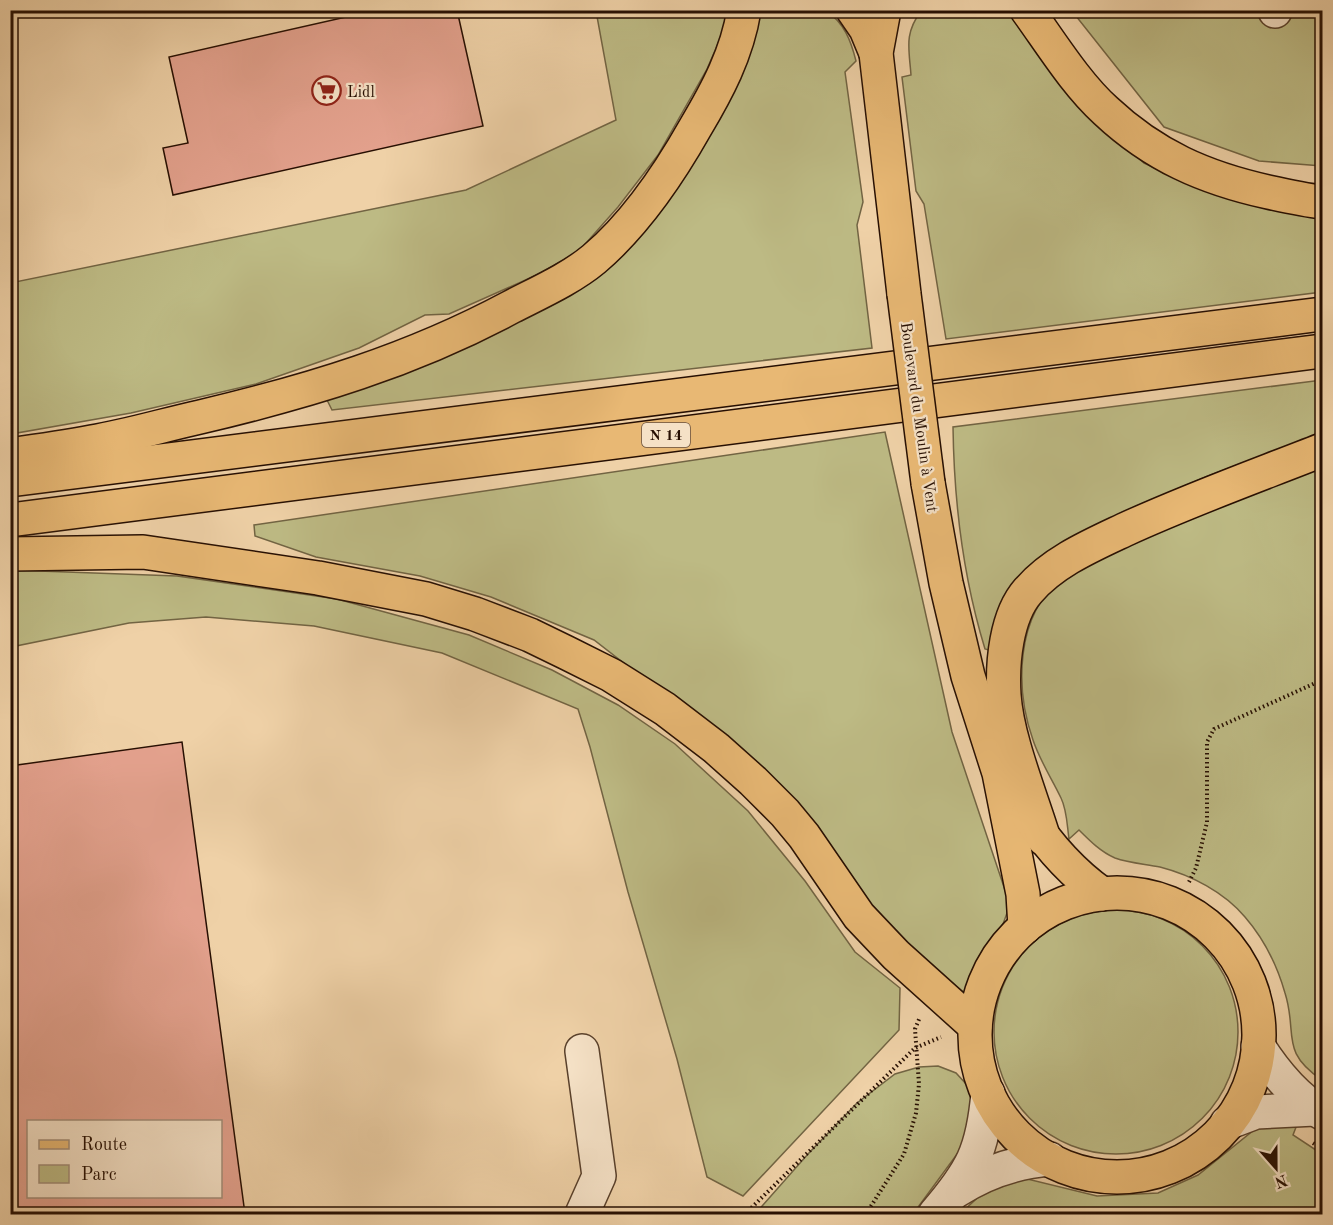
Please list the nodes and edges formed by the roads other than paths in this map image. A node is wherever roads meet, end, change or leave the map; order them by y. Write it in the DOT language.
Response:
graph roads {
  1 [pos="744,10"];
  2 [pos="853,10"];
  3 [pos="884,10"];
  4 [pos="1027,10"];
  5 [pos="876,53"];
  6 [pos="1323,202"];
  7 [pos="1323,314"];
  8 [pos="1323,351"];
  9 [pos="1323,450"];
  10 [pos="10,455"];
  11 [pos="10,480"];
  12 [pos="10,520"];
  13 [pos="10,554"];
  14 [pos="999,774"];
  15 [pos="1044,839"];
  16 [pos="1102,894"];
  17 [pos="1025,927"];
  18 [pos="975,1026"];
  19 [pos="1258,1046"];
  20 [pos="582,1051"];
  21 [pos="988,1093"];
  22 [pos="1319,1111"];
  23 [pos="1227,1123"];
  24 [pos="1050,1160"];
  25 [pos="944,1203"];
  26 [pos="582,1215"];
  1 -- 10 [label="main road"];
  2 -- 5 [label="main road, Boulevard du Moulin à Vent"];
  3 -- 5 [label="main road, Boulevard du Moulin à Vent"];
  4 -- 6 [label="main road"];
  5 -- 14 [label="main road, Boulevard du Moulin à Vent, bridge"];
  7 -- 11 [label="main road, N 14"];
  8 -- 12 [label="main road, N 14"];
  9 -- 15 [label="main road"];
  13 -- 18 [label="main road"];
  14 -- 15 [label="main road, Boulevard du Moulin à Vent"];
  14 -- 17 [label="main road, Boulevard du Moulin à Vent"];
  15 -- 16 [label="main road, Boulevard du Moulin à Vent"];
  16 -- 17 [label="main road"];
  16 -- 19 [label="main road"];
  17 -- 18 [label="main road"];
  18 -- 21 [label="main road"];
  19 -- 22 [label="street"];
  19 -- 23 [label="main road"];
  20 -- 26 [label="street"];
  21 -- 24 [label="main road"];
  21 -- 25 [label="street"];
  22 -- 23 [label="street"];
  23 -- 24 [label="main road"];
  24 -- 25 [label="street"];
}
